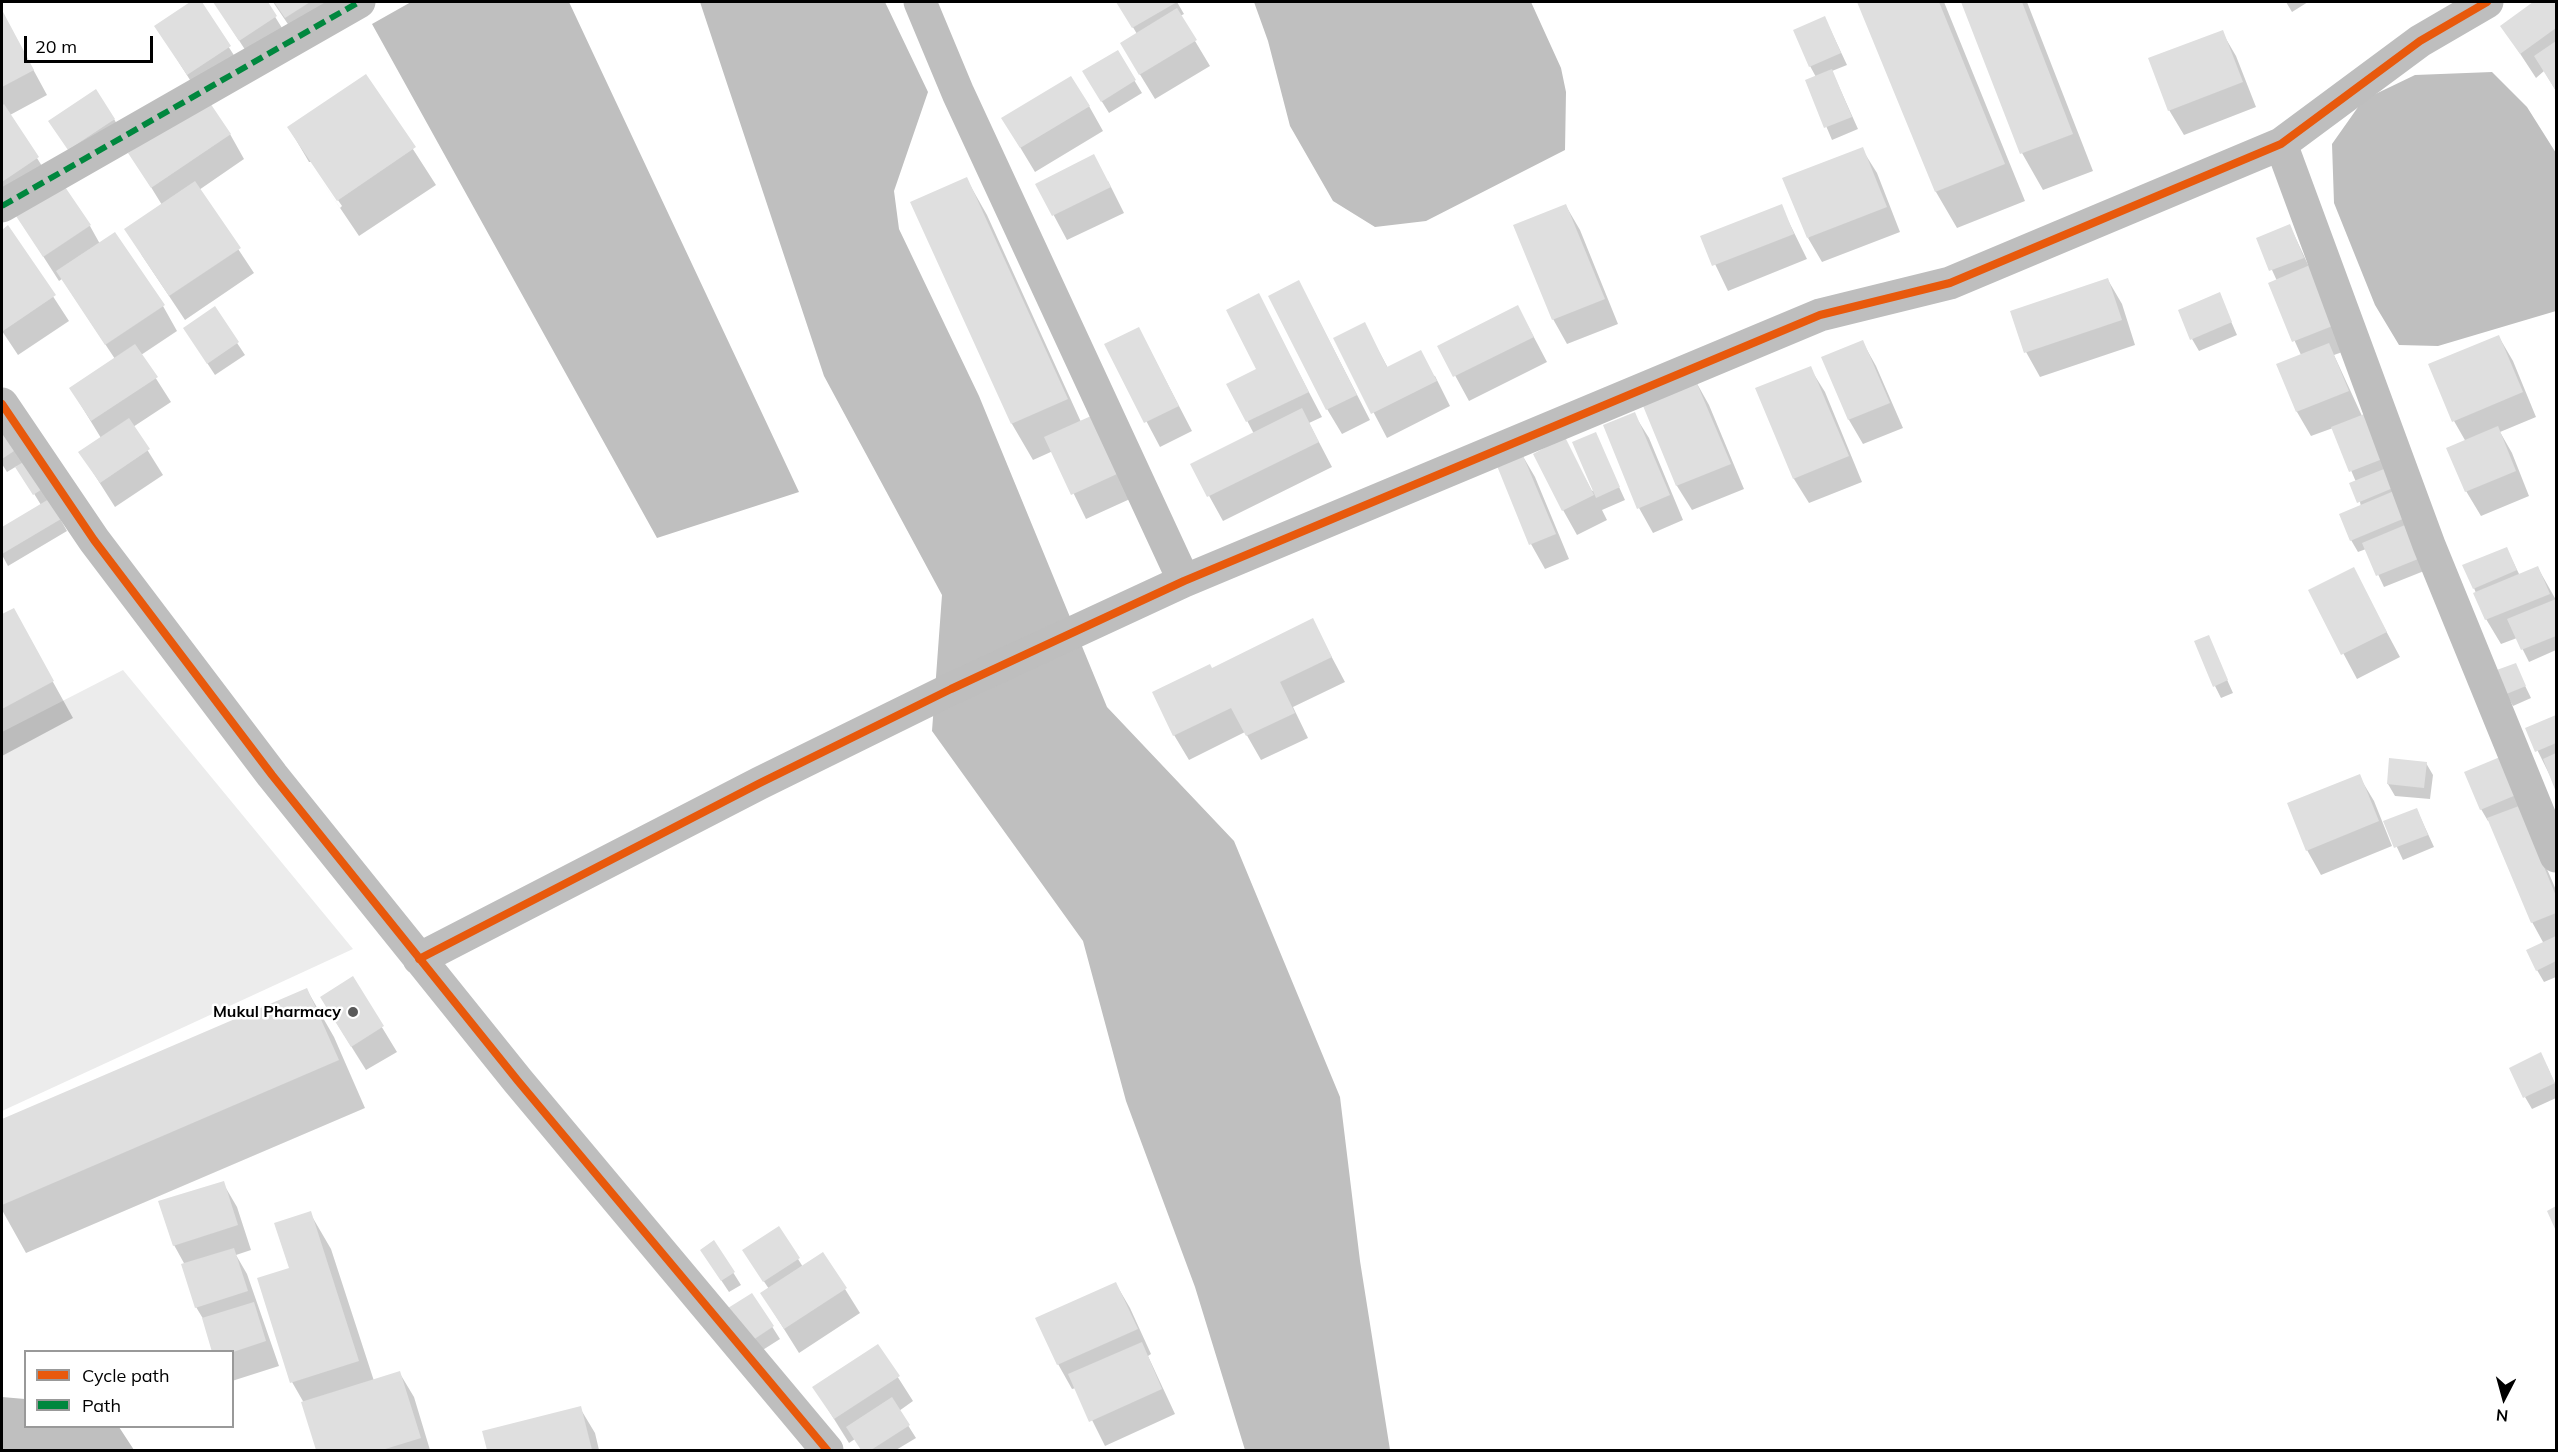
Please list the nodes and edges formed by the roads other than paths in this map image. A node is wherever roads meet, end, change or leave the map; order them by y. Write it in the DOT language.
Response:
graph roads {
  1 [pos="359,2"];
  2 [pos="920,2"];
  3 [pos="2487,2"];
  4 [pos="2281,144"];
  5 [pos="2,206"];
  6 [pos="2,404"];
  7 [pos="1184,581"];
  8 [pos="2556,856"];
  9 [pos="419,959"];
  10 [pos="827,1450"];
  1 -- 5 [label="street"];
  2 -- 7 [label="street"];
  3 -- 4 [label="street"];
  4 -- 7 [label="street"];
  4 -- 8 [label="street"];
  6 -- 9 [label="street"];
  7 -- 9 [label="street"];
  9 -- 10 [label="street"];
}
